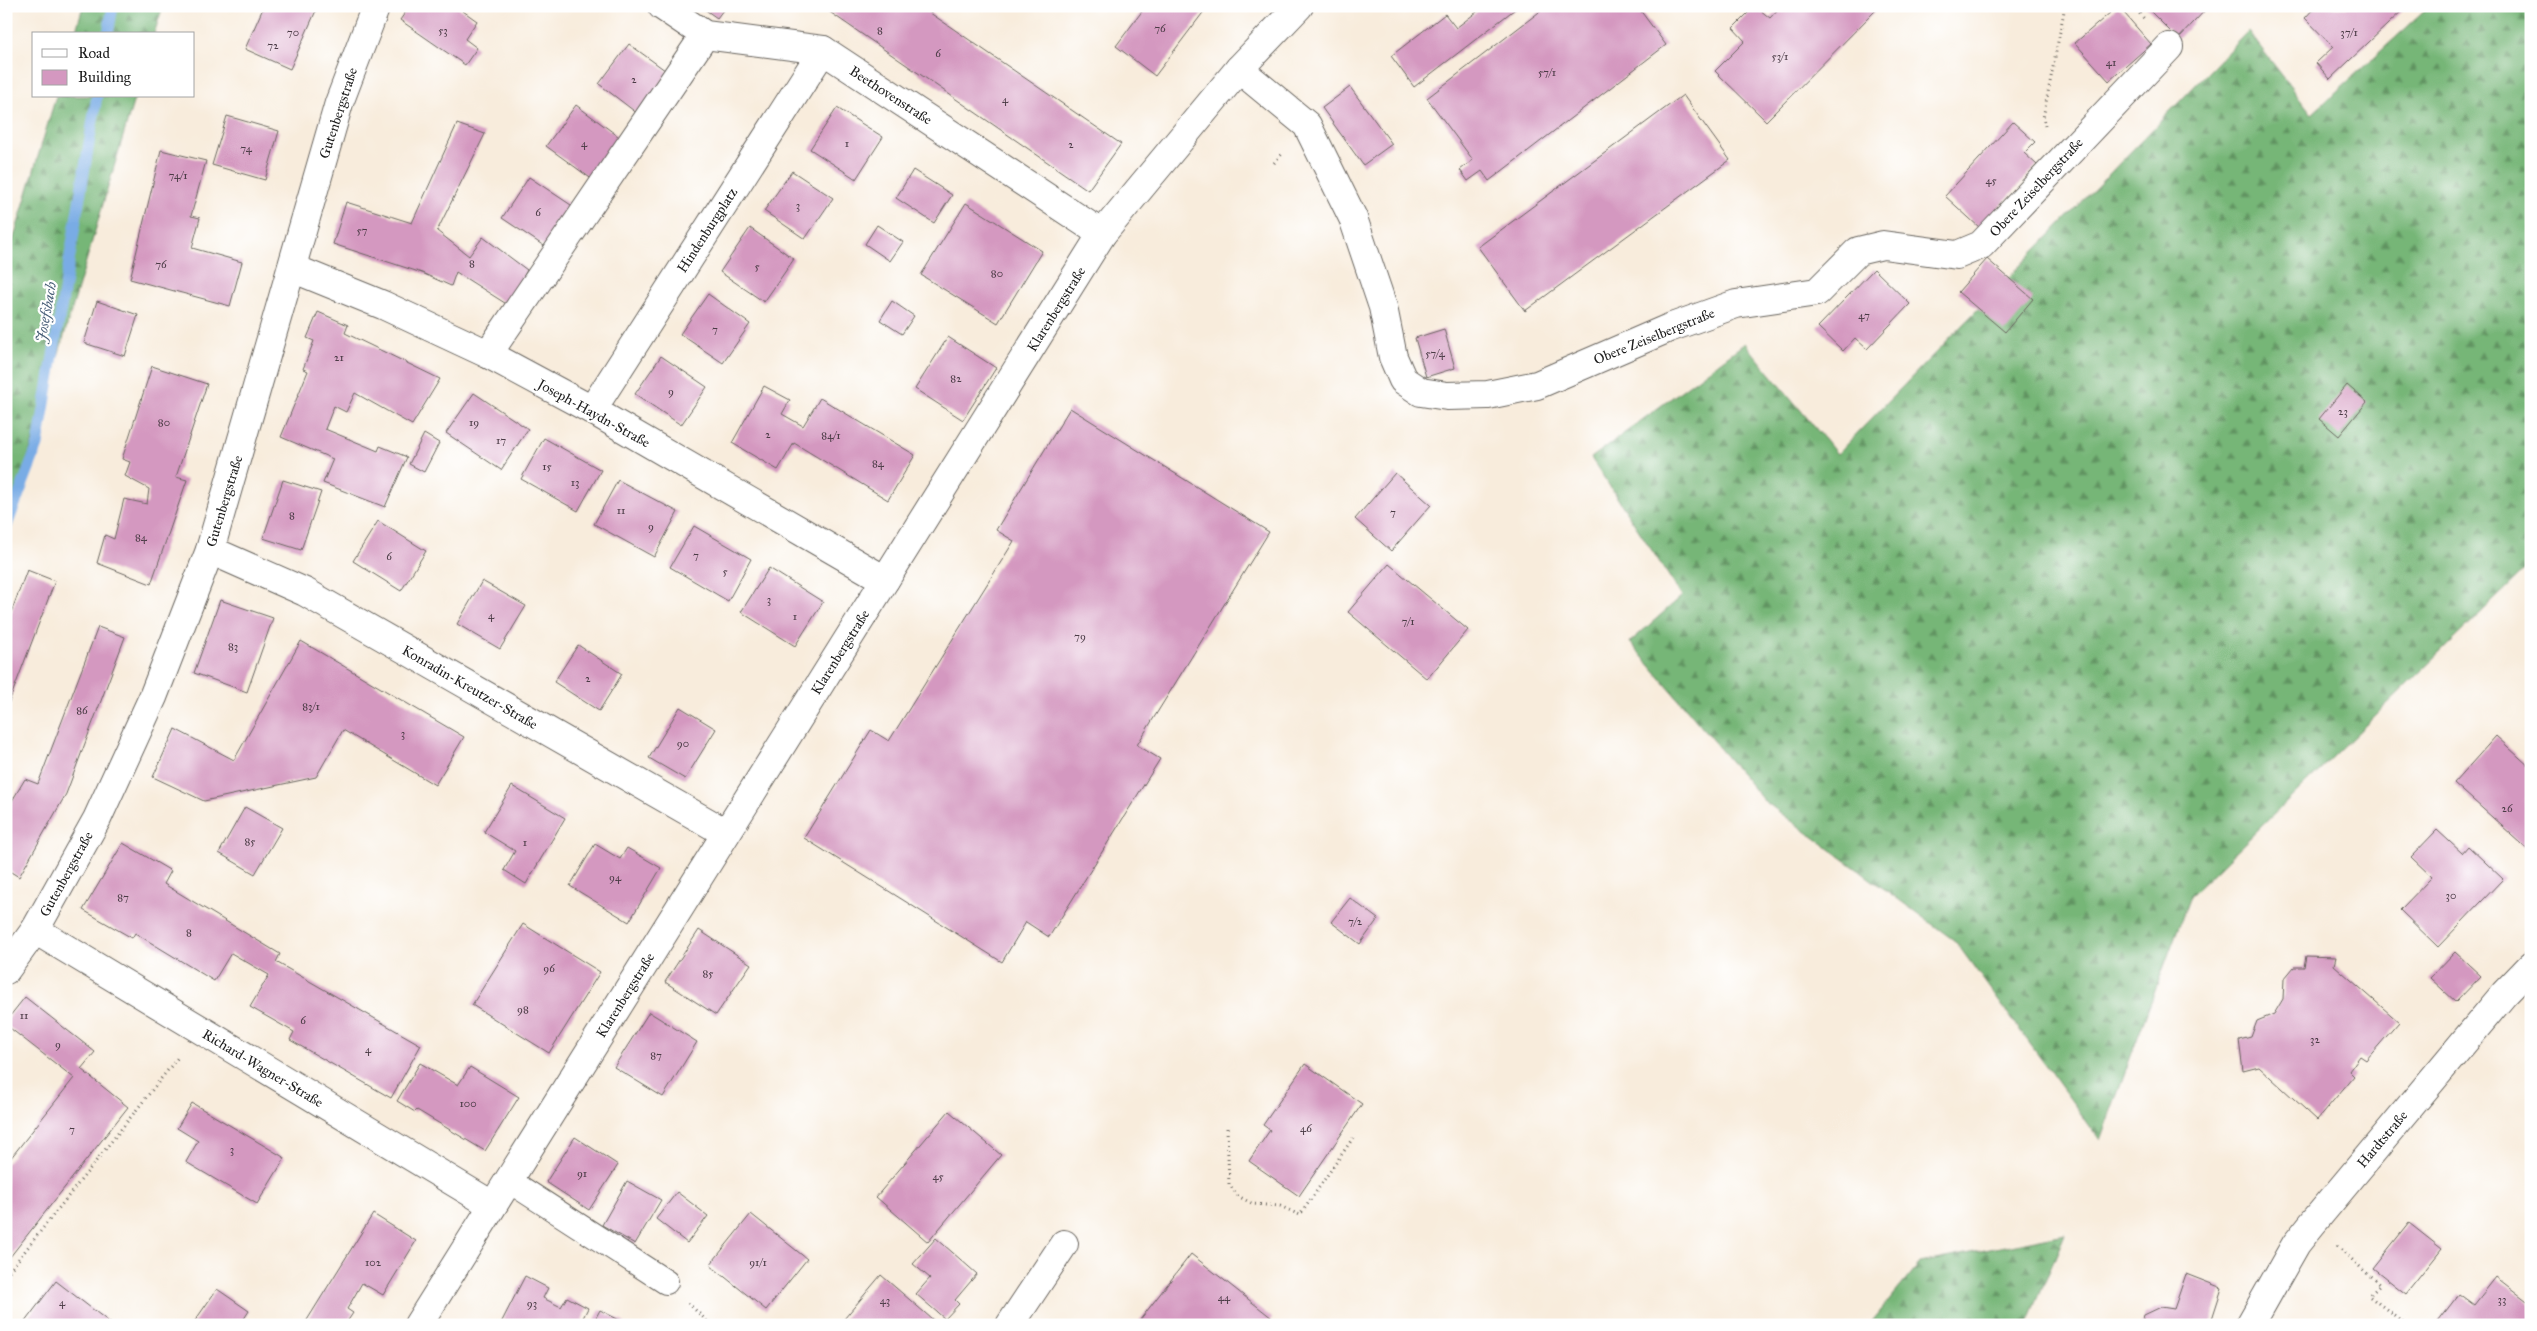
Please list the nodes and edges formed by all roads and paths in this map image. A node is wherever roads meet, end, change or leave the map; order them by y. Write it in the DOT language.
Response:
graph roads {
  1 [pos="376,6"];
  2 [pos="662,6"];
  3 [pos="1299,6"];
  4 [pos="2065,6"];
  5 [pos="705,34"];
  6 [pos="2168,47"];
  7 [pos="823,50"];
  8 [pos="1239,69"];
  9 [pos="2053,168"];
  10 [pos="1102,234"];
  11 [pos="292,268"];
  12 [pos="488,354"];
  13 [pos="592,410"];
  14 [pos="210,550"];
  15 [pos="885,580"];
  16 [pos="726,833"];
  17 [pos="35,930"];
  18 [pos="2531,966"];
  19 [pos="6,970"];
  20 [pos="200,1030"];
  21 [pos="1227,1128"];
  22 [pos="1353,1138"];
  23 [pos="508,1180"];
  24 [pos="492,1205"];
  25 [pos="2312,1224"];
  26 [pos="1064,1244"];
  27 [pos="6,1274"];
  28 [pos="666,1282"];
  29 [pos="418,1325"];
  30 [pos="1010,1325"];
  31 [pos="2250,1325"];
  32 [pos="2407,1325"];
  1 -- 11 [label="street, Gutenbergstraße"];
  2 -- 5 [label="street, Beethovenstraße"];
  3 -- 8 [label="street, Klarenbergstraße"];
  4 -- 9 [label="path"];
  5 -- 7 [label="street, Beethovenstraße"];
  5 -- 12 [label="street"];
  6 -- 9 [label="street, Obere Zeiselbergstraße"];
  7 -- 10 [label="street, Beethovenstraße"];
  7 -- 13 [label="street, Hindenburgplatz"];
  8 -- 9 [label="street, Obere Zeiselbergstraße"];
  8 -- 10 [label="street, Klarenbergstraße"];
  10 -- 15 [label="street, Klarenbergstraße"];
  11 -- 12 [label="street, Joseph-Haydn-Straße"];
  11 -- 14 [label="street, Gutenbergstraße"];
  12 -- 13 [label="street, Joseph-Haydn-Straße"];
  13 -- 15 [label="street, Joseph-Haydn-Straße"];
  14 -- 16 [label="street, Konradin-Kreutzer-Straße"];
  14 -- 17 [label="street, Gutenbergstraße"];
  15 -- 16 [label="street, Klarenbergstraße"];
  16 -- 23 [label="street, Klarenbergstraße"];
  17 -- 19 [label="street, Gutenbergstraße"];
  17 -- 20 [label="street, Richard-Wagner-Straße"];
  18 -- 25 [label="street, Hardtstraße"];
  20 -- 24 [label="street, Richard-Wagner-Straße"];
  20 -- 27 [label="path"];
  21 -- 22 [label="path"];
  23 -- 24 [label="street, Klarenbergstraße"];
  23 -- 28 [label="lane"];
  24 -- 29 [label="street, Klarenbergstraße"];
  25 -- 31 [label="street, Hardtstraße"];
  25 -- 32 [label="path"];
  26 -- 30 [label="street"];
}
